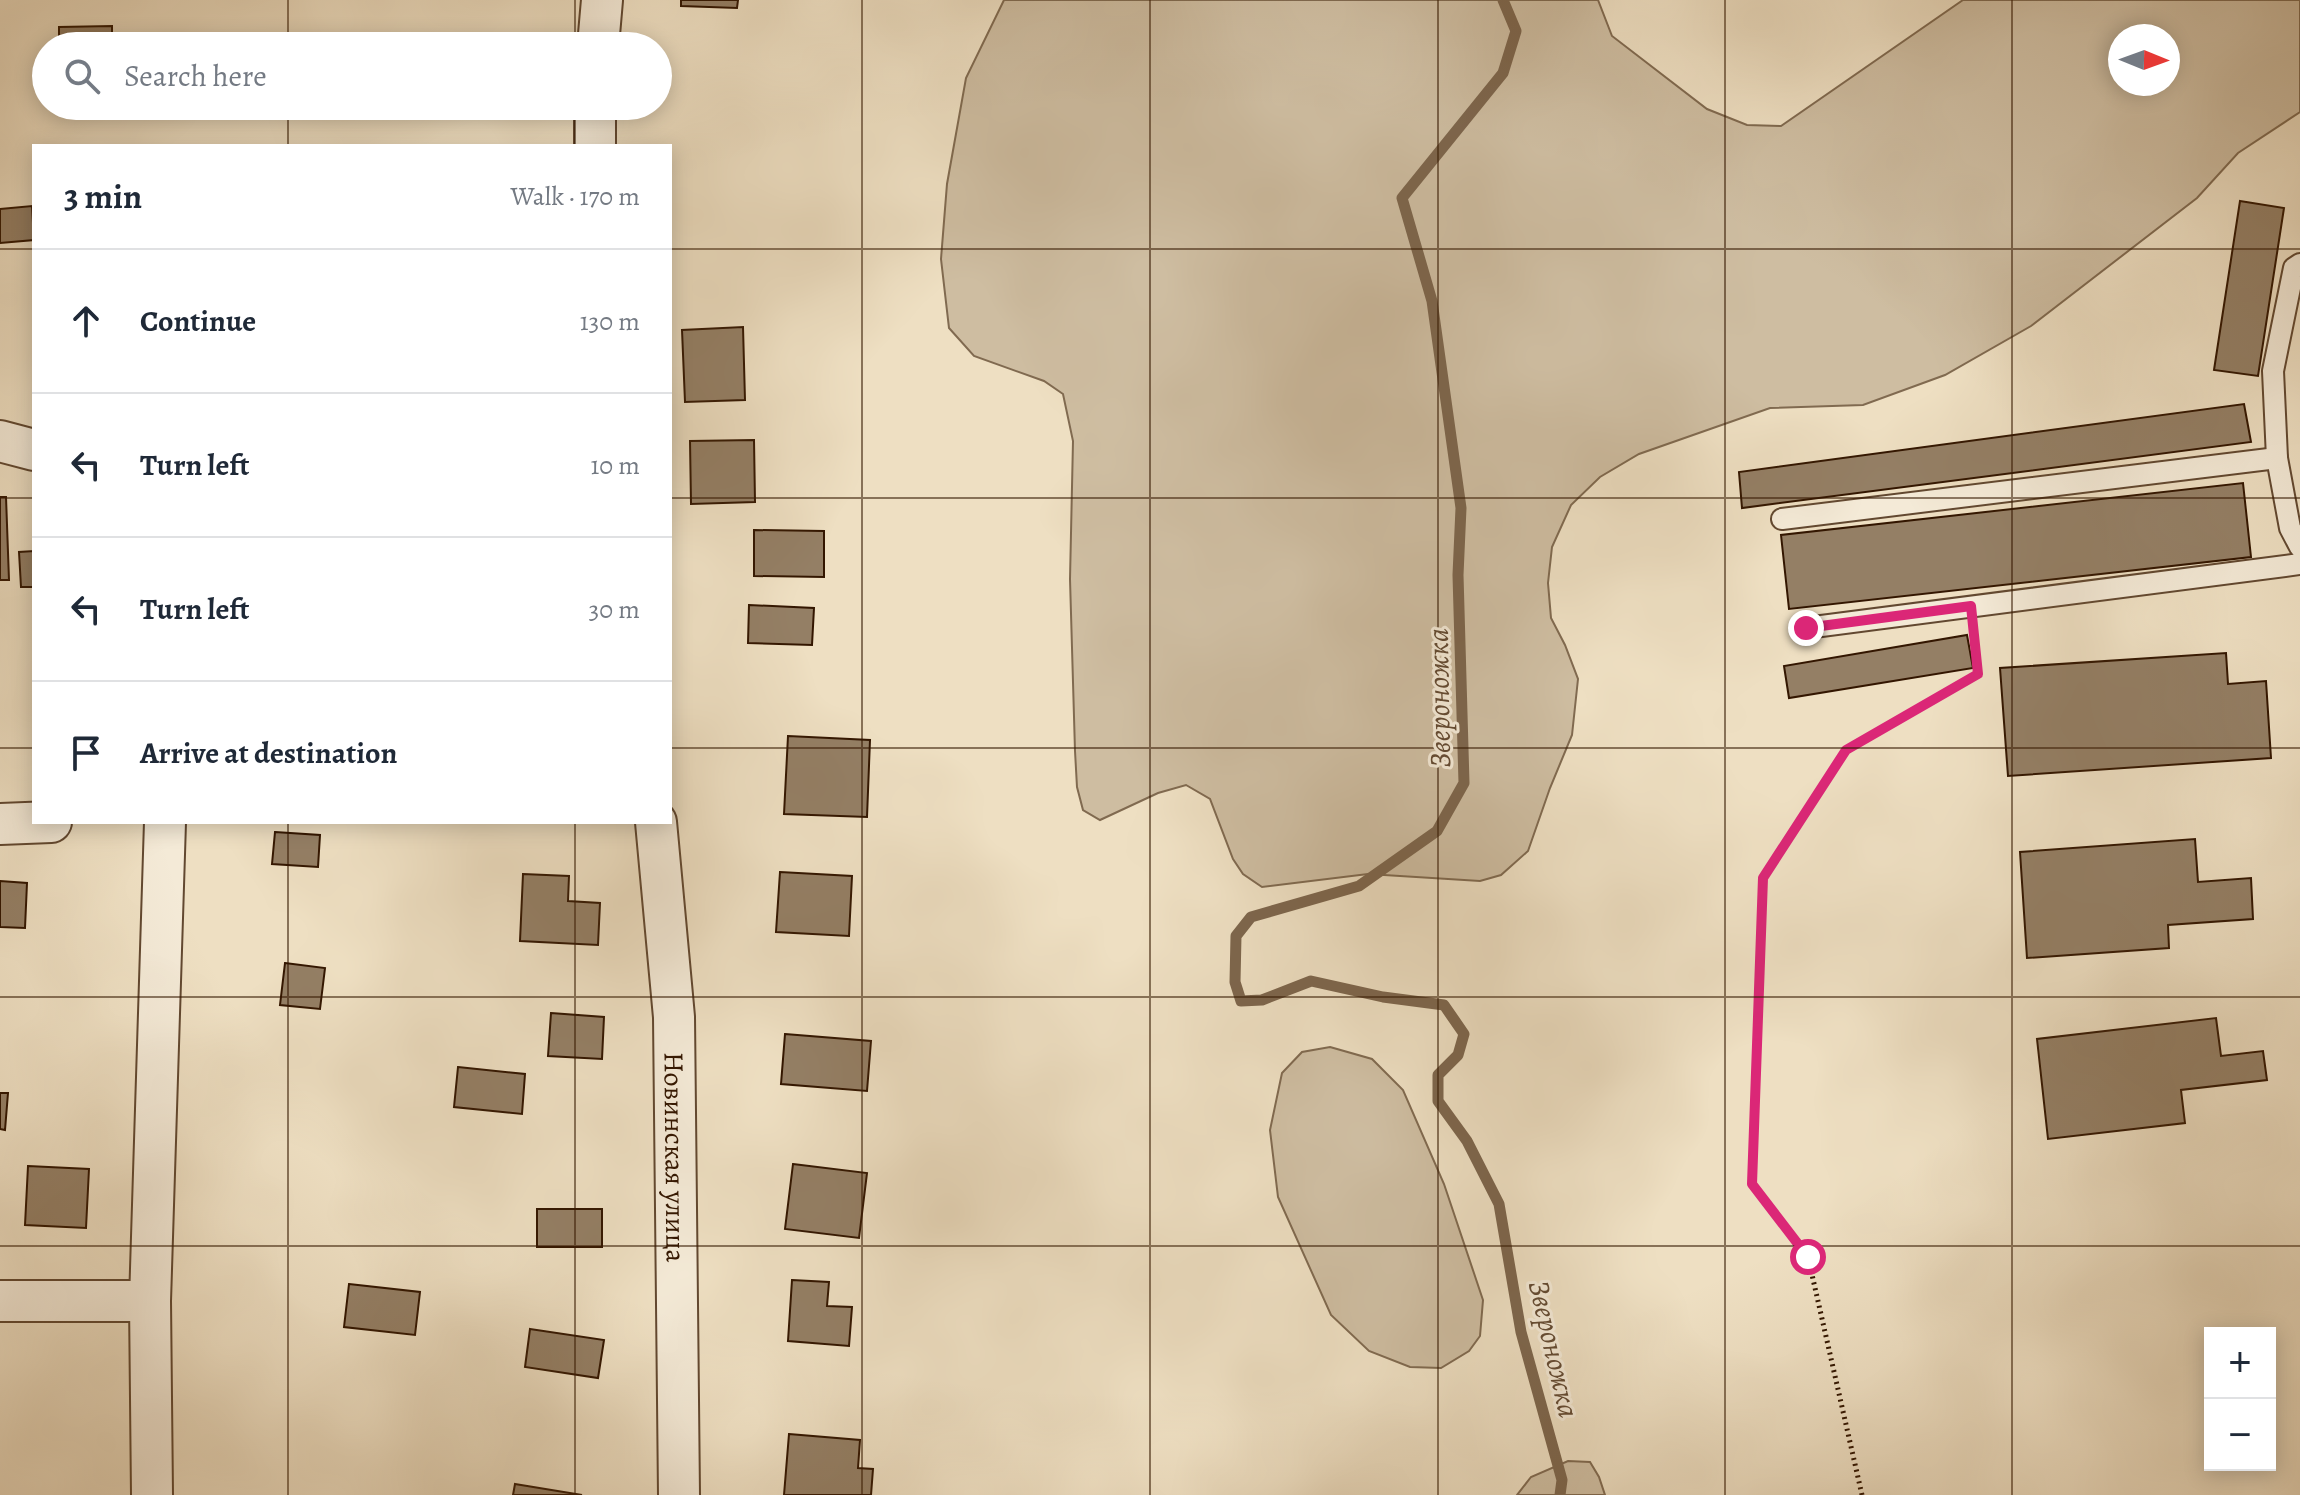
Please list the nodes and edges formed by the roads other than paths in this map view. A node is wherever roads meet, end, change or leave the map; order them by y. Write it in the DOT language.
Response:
graph roads {
  1 [pos="602,0"];
  2 [pos="599,32"];
  3 [pos="595,120"];
  4 [pos="595,144"];
  5 [pos="2300,264"];
  6 [pos="0,441"];
  7 [pos="32,449"];
  8 [pos="2277,458"];
  9 [pos="1782,519"];
  10 [pos="2300,547"];
  11 [pos="2300,564"];
  12 [pos="1806,628"];
  13 [pos="32,823"];
  14 [pos="0,824"];
  15 [pos="165,824"];
  16 [pos="656,824"];
  17 [pos="0,1301"];
  18 [pos="150,1301"];
  19 [pos="152,1495"];
  20 [pos="679,1495"];
  1 -- 2 [label="street"];
  3 -- 4 [label="street"];
  5 -- 8 [label="lane"];
  6 -- 7 [label="street"];
  8 -- 9 [label="lane"];
  8 -- 10 [label="lane"];
  11 -- 12 [label="lane"];
  13 -- 14 [label="street"];
  15 -- 18 [label="street"];
  16 -- 20 [label="street, Новинская улица"];
  17 -- 18 [label="street"];
  18 -- 19 [label="street"];
}
